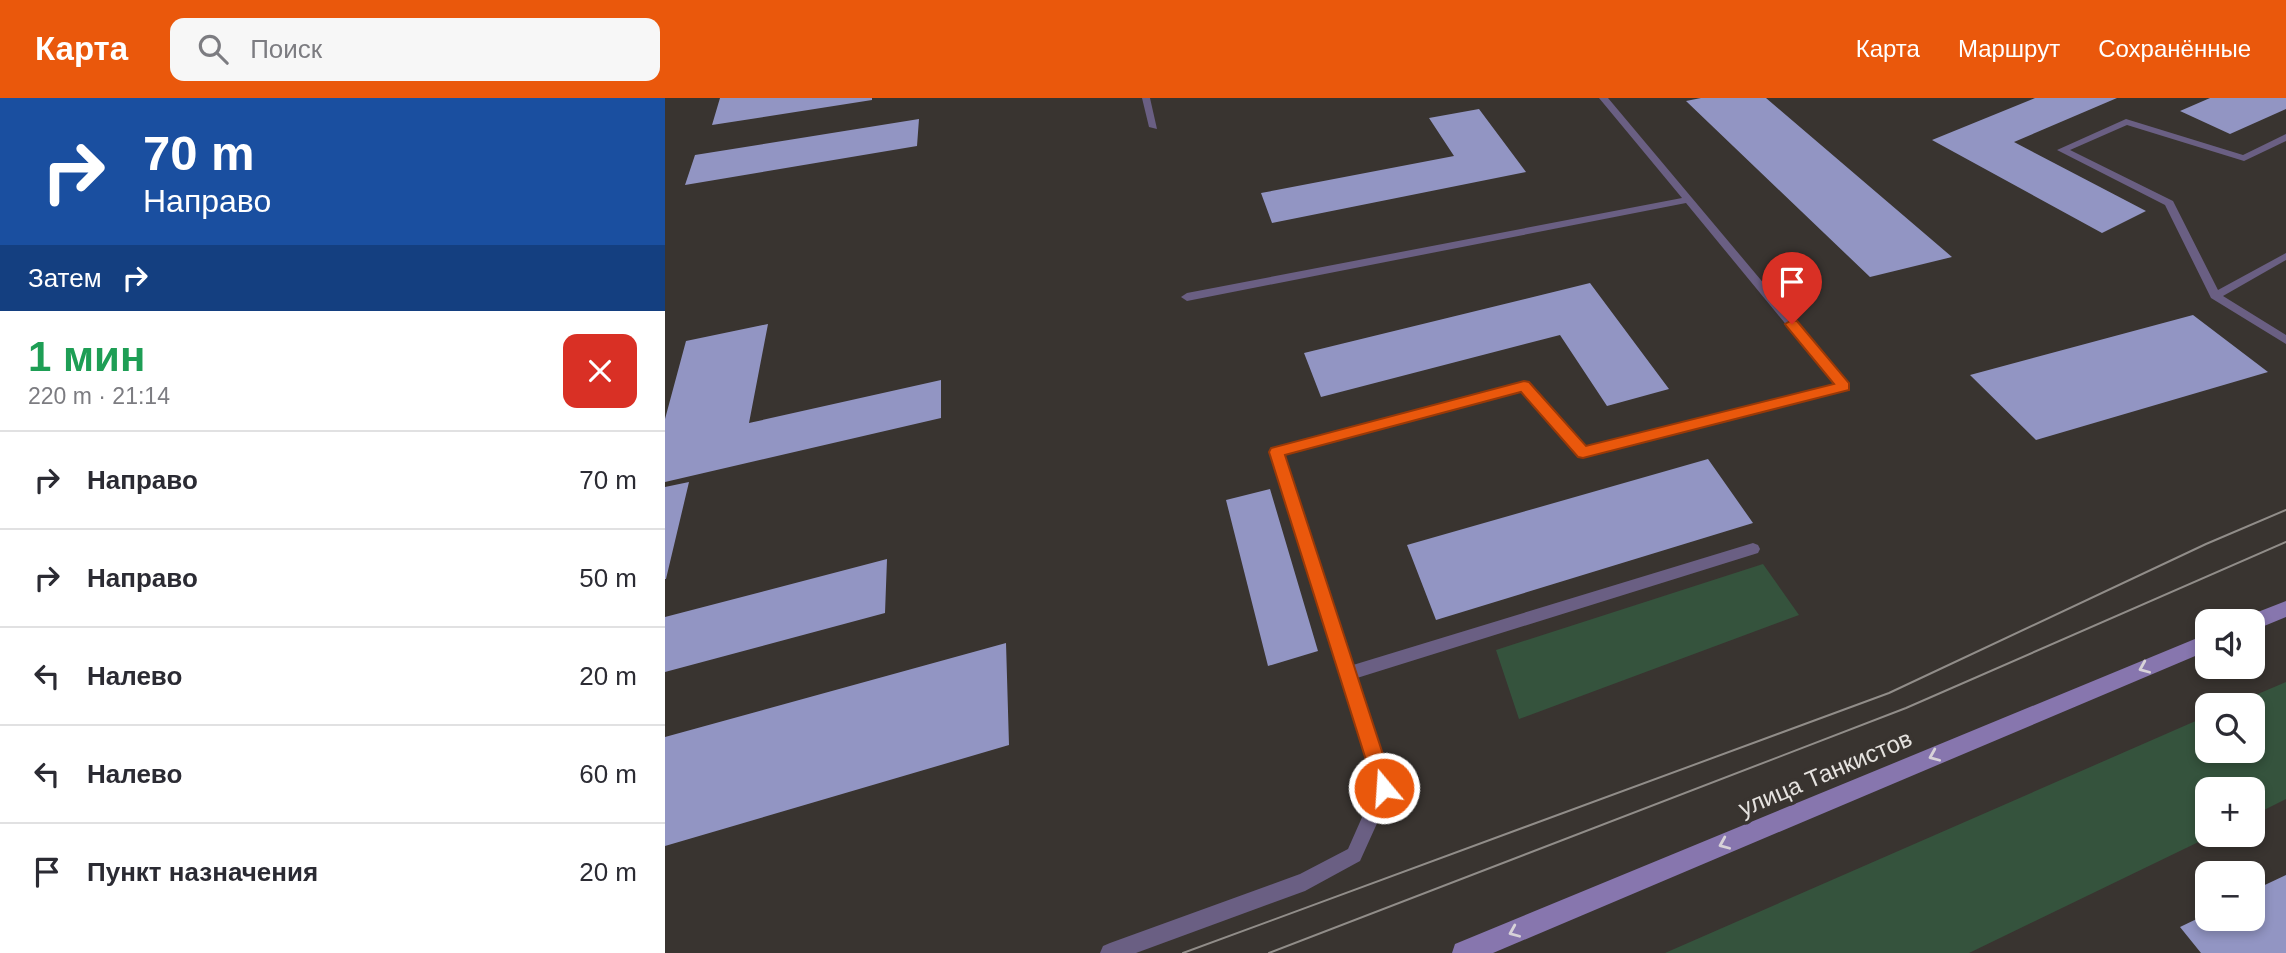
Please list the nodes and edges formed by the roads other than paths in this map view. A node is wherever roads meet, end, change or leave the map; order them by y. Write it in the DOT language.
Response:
graph roads {
  1 [pos="1146,98"];
  2 [pos="1603,98"];
  3 [pos="1154,127"];
  4 [pos="2286,137"];
  5 [pos="1688,200"];
  6 [pos="2286,256"];
  7 [pos="2215,296"];
  8 [pos="1187,297"];
  9 [pos="2286,341"];
  10 [pos="1753,550"];
  11 [pos="2286,608"];
  12 [pos="2265,617"];
  13 [pos="2195,647"];
  14 [pos="1347,674"];
  15 [pos="1110,953"];
  16 [pos="1464,953"];
  1 -- 3 [label="lane"];
  2 -- 5 [label="lane"];
  4 -- 7 [label="lane"];
  5 -- 8 [label="lane"];
  5 -- 14 [label="lane"];
  6 -- 7 [label="lane"];
  7 -- 9 [label="lane"];
  10 -- 14 [label="lane"];
  11 -- 12 [label="main road"];
  13 -- 16 [label="main road, улица Танкистов, one-way"];
  14 -- 15 [label="lane"];
}
